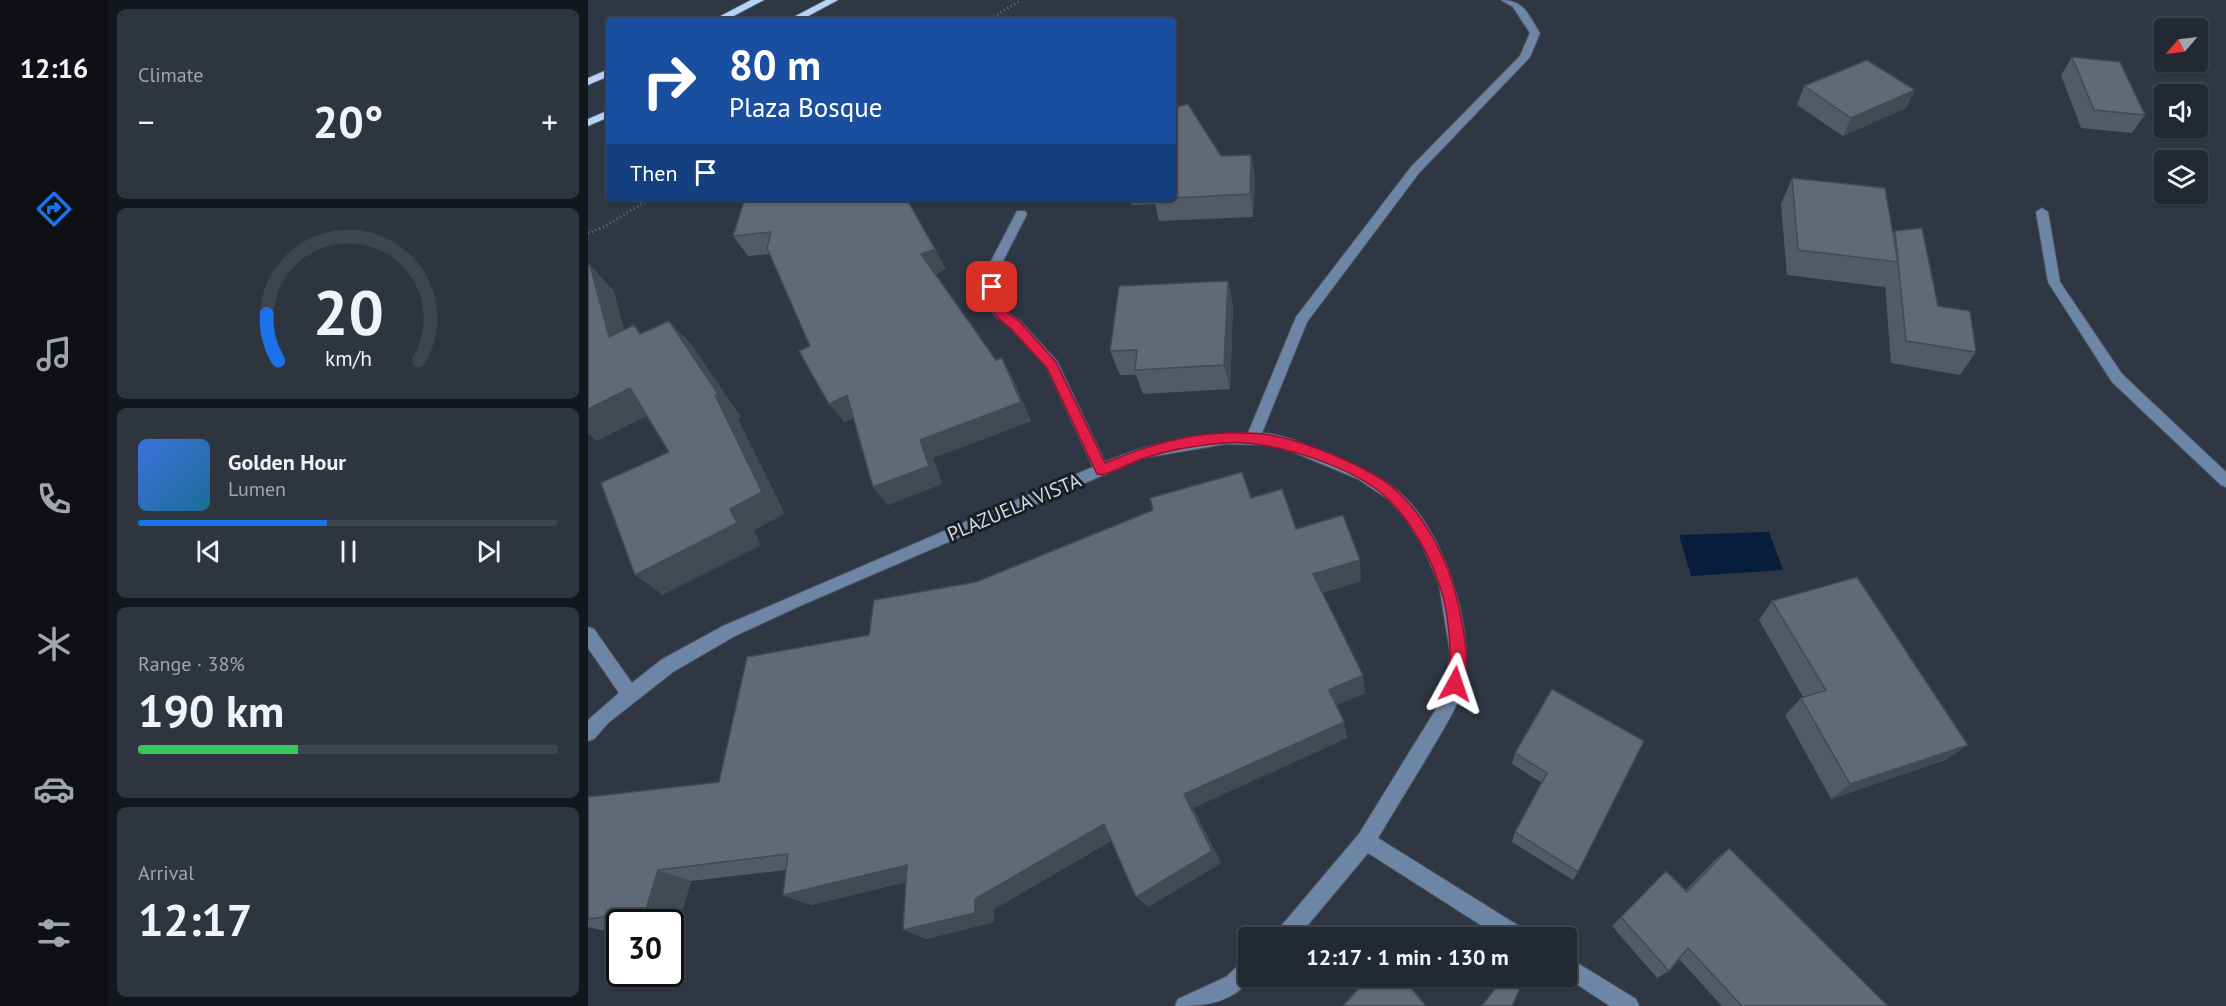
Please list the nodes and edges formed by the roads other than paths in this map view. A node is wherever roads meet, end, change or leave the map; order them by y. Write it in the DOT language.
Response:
graph roads {
  1 [pos="759,0"];
  2 [pos="833,0"];
  3 [pos="1506,0"];
  4 [pos="722,18"];
  5 [pos="797,18"];
  6 [pos="606,73"];
  7 [pos="588,82"];
  8 [pos="606,114"];
  9 [pos="588,123"];
  10 [pos="2042,212"];
  11 [pos="1021,214"];
  12 [pos="1253,439"];
  13 [pos="1102,470"];
  14 [pos="2226,481"];
  15 [pos="588,634"];
  16 [pos="630,695"];
  17 [pos="588,733"];
  18 [pos="1366,841"];
  19 [pos="1293,927"];
  20 [pos="1503,927"];
  21 [pos="1577,973"];
  22 [pos="1238,979"];
  23 [pos="1185,1006"];
  24 [pos="1629,1006"];
  1 -- 4 [label="main road"];
  2 -- 5 [label="main road"];
  3 -- 12 [label="street"];
  6 -- 7 [label="main road"];
  8 -- 9 [label="main road"];
  10 -- 14 [label="street"];
  11 -- 13 [label="street"];
  12 -- 13 [label="street, PLAZUELA VISTA"];
  12 -- 18 [label="street, PLAZUELA VISTA"];
  13 -- 16 [label="street, PLAZUELA VISTA"];
  15 -- 16 [label="street"];
  16 -- 17 [label="street, PLAZUELA VISTA"];
  18 -- 19 [label="street, PLAZUELA VISTA"];
  18 -- 20 [label="street"];
  21 -- 24 [label="street"];
  22 -- 23 [label="street"];
}
